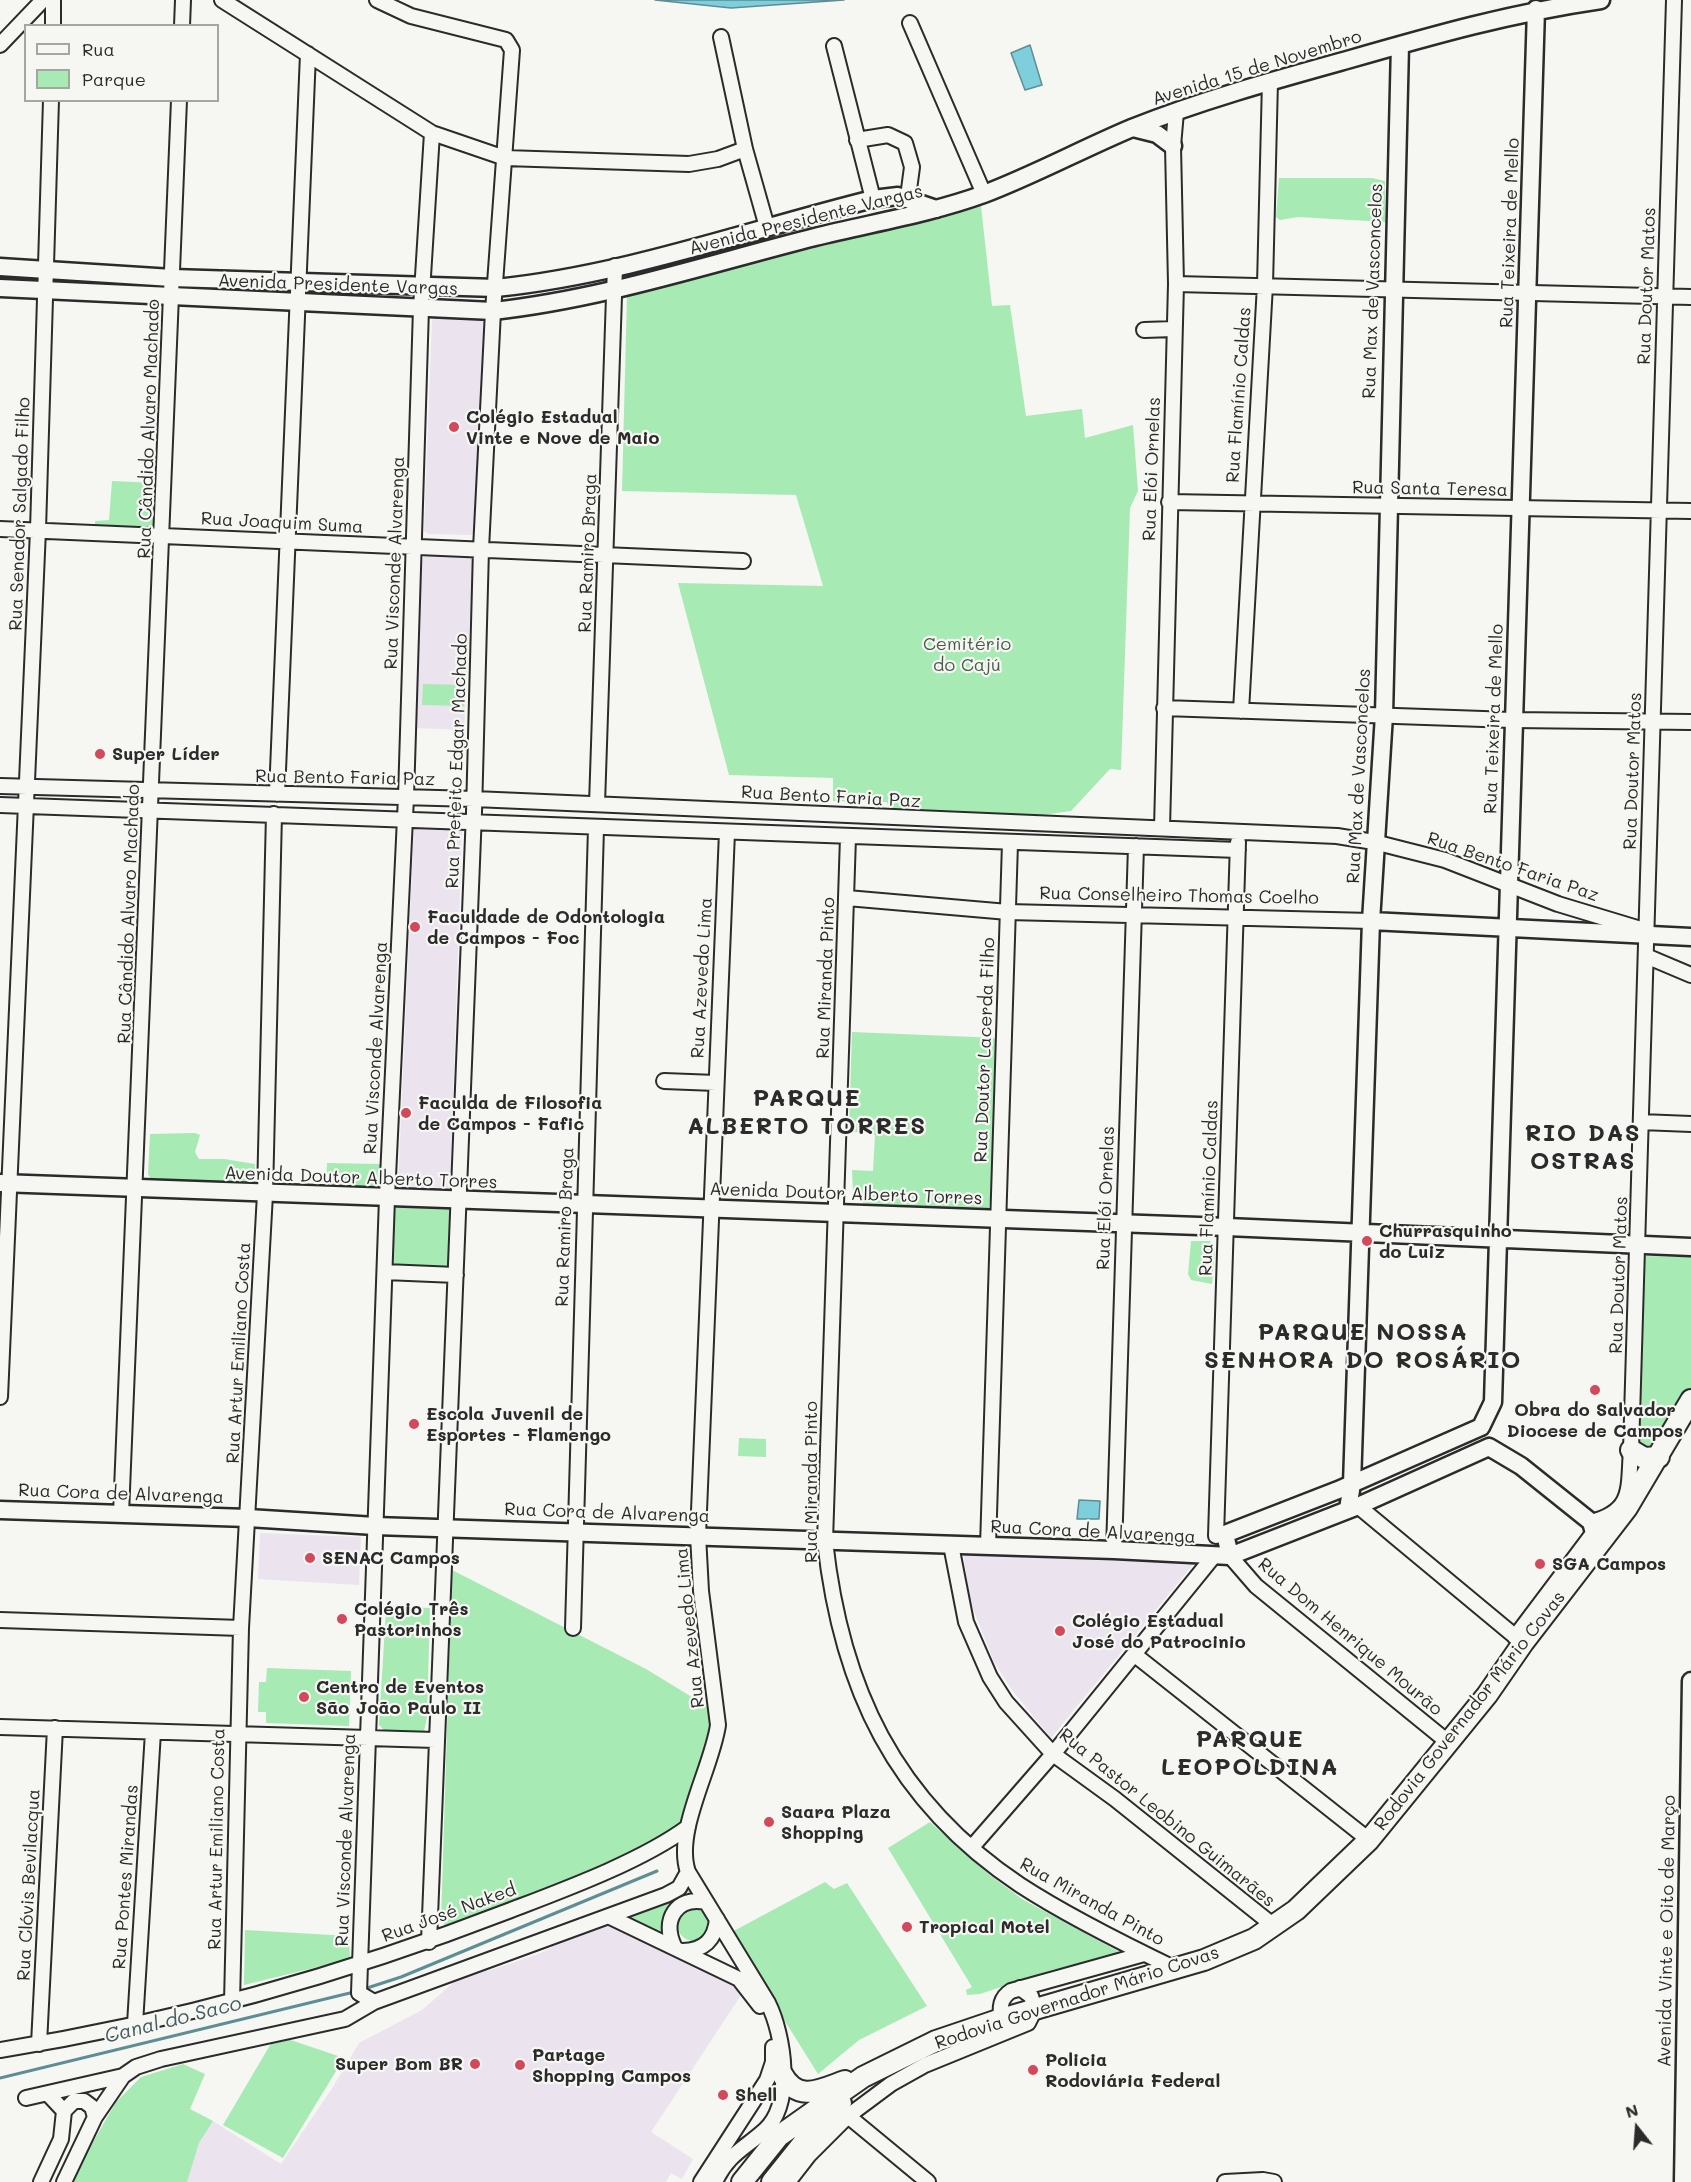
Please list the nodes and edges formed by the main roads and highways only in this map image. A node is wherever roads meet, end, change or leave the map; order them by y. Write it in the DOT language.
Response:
graph roads {
  1 [pos="1601,0"];
  2 [pos="1536,9"];
  3 [pos="1400,45"];
  4 [pos="1133,128"];
  5 [pos="1173,146"];
  6 [pos="903,197"];
  7 [pos="843,207"];
  8 [pos="936,209"];
  9 [pos="871,224"];
  10 [pos="816,236"];
  11 [pos="0,267"];
  12 [pos="0,288"];
  13 [pos="1371,921"];
  14 [pos="1509,926"];
  15 [pos="1691,937"];
  16 [pos="4,1183"];
  17 [pos="1361,1233"];
  18 [pos="1498,1238"];
  19 [pos="1691,1247"];
  20 [pos="1691,1400"];
  21 [pos="1481,1427"];
  22 [pos="1489,1447"];
  23 [pos="1632,1450"];
  24 [pos="1659,1457"];
  25 [pos="1352,1484"];
  26 [pos="1353,1507"];
  27 [pos="0,1510"];
  28 [pos="1595,1534"];
  29 [pos="1230,1556"];
  30 [pos="1691,1681"];
  31 [pos="1689,1946"];
  32 [pos="887,2065"];
  33 [pos="782,2074"];
  34 [pos="742,2182"];
  35 [pos="772,2182"];
  36 [pos="1683,2182"];
  1 -- 2 [label="main road, Avenida 15 de Novembro"];
  2 -- 3 [label="main road, Avenida 15 de Novembro"];
  2 -- 14 [label="main road, Rua Teixeira de Mello"];
  3 -- 4 [label="main road, Avenida 15 de Novembro"];
  3 -- 13 [label="main road, Rua Max de Vasconcelos"];
  4 -- 5 [label="main road"];
  4 -- 8 [label="main road, Avenida 15 de Novembro"];
  6 -- 7 [label="main road, Avenida Presidente Vargas"];
  6 -- 8 [label="main road, Avenida Presidente Vargas"];
  6 -- 9 [label="main road"];
  7 -- 10 [label="main road"];
  7 -- 11 [label="main road, Avenida Presidente Vargas"];
  8 -- 9 [label="main road, Avenida Presidente Vargas"];
  9 -- 10 [label="main road, Avenida Presidente Vargas"];
  10 -- 12 [label="main road, Avenida Presidente Vargas"];
  13 -- 14 [label="main road, Rua Conselheiro Thomas Coelho"];
  13 -- 17 [label="main road, Rua Max de Vasconcelos"];
  14 -- 15 [label="main road, Rua Conselheiro Thomas Coelho"];
  14 -- 18 [label="main road, Rua Teixeira de Mello"];
  16 -- 17 [label="main road, Avenida Doutor Alberto Torres"];
  17 -- 18 [label="main road, Avenida Doutor Alberto Torres"];
  17 -- 25 [label="main road, Rua Max de Vasconcelos"];
  18 -- 19 [label="main road, Avenida Doutor Alberto Torres"];
  18 -- 21 [label="main road, Rua Teixeira de Mello"];
  20 -- 24 [label="highway, Rodovia Governador Mário Covas"];
  21 -- 22 [label="main road"];
  21 -- 25 [label="main road"];
  22 -- 26 [label="main road, Rua Cora de Alvarenga"];
  22 -- 28 [label="main road"];
  23 -- 24 [label="highway"];
  24 -- 28 [label="highway, Rodovia Governador Mário Covas"];
  25 -- 26 [label="main road, Rua Max de Vasconcelos"];
  25 -- 29 [label="main road"];
  26 -- 29 [label="main road, Rua Cora de Alvarenga"];
  27 -- 29 [label="main road, Rua Cora de Alvarenga"];
  28 -- 32 [label="highway, Rodovia Governador Mário Covas"];
  30 -- 31 [label="main road, Avenida Vinte e Oito de Março"];
  31 -- 36 [label="main road, Avenida Vinte e Oito de Março"];
  32 -- 33 [label="highway"];
  32 -- 34 [label="highway, Rodovia Governador Mário Covas"];
  32 -- 35 [label="highway, Rodovia Governador Mário Covas"];
}
